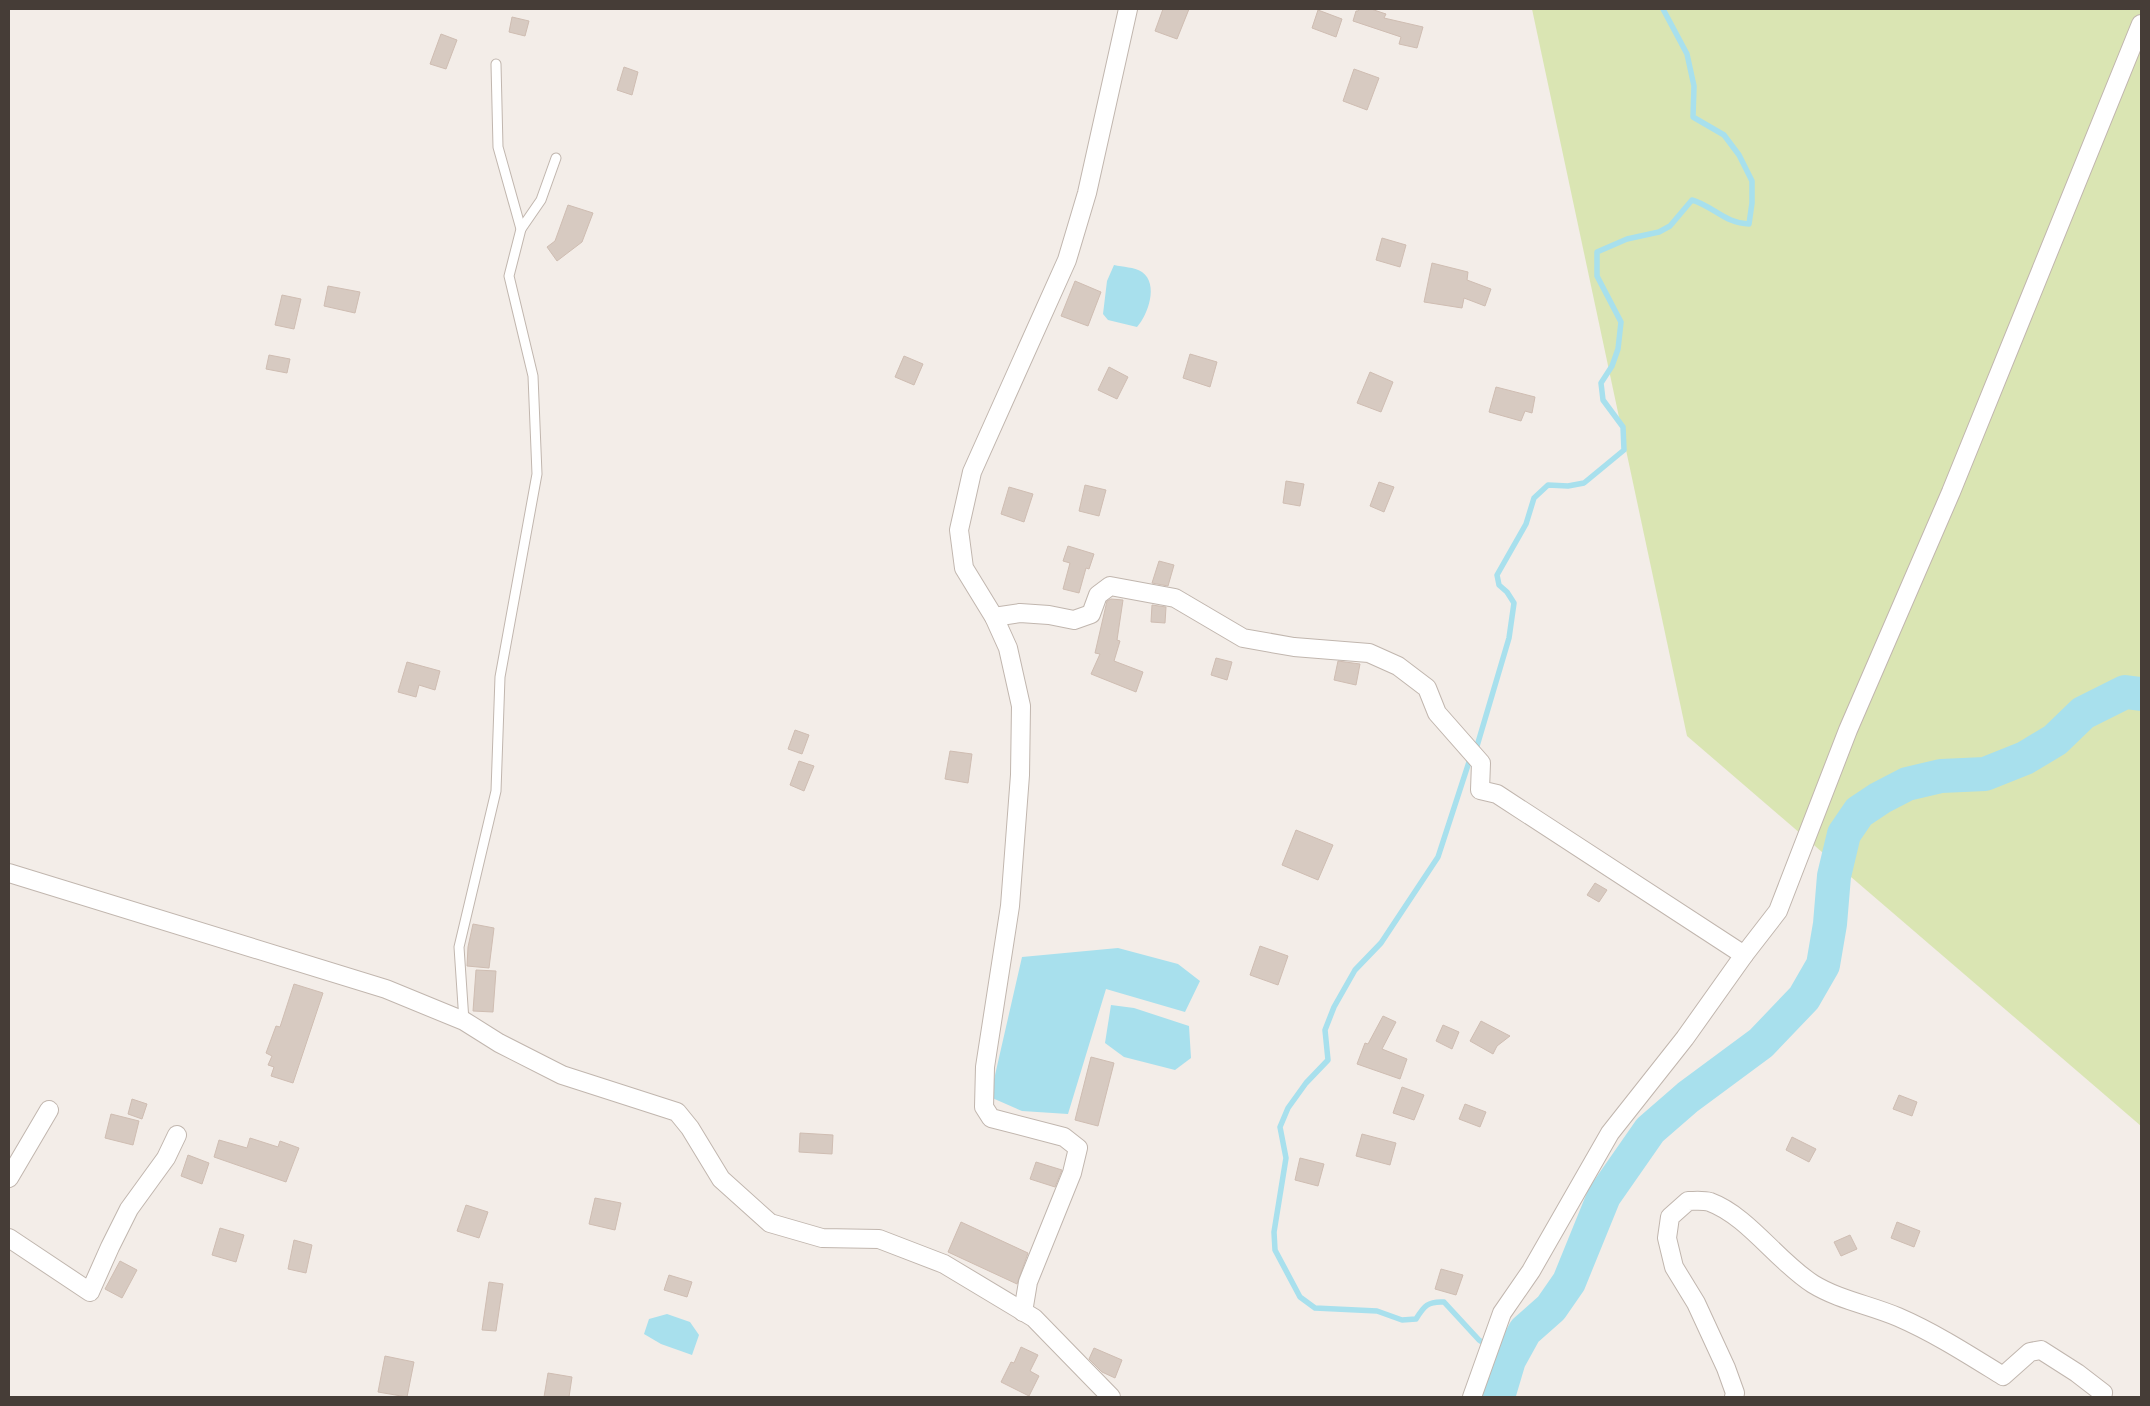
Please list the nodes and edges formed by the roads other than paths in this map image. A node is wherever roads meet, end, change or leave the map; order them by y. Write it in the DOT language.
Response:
graph roads {
  1 [pos="1128,9"];
  2 [pos="2141,24"];
  3 [pos="496,64"];
  4 [pos="556,158"];
  5 [pos="521,228"];
  6 [pos="994,618"];
  7 [pos="9,873"];
  8 [pos="1744,955"];
  9 [pos="464,1021"];
  10 [pos="48,1110"];
  11 [pos="176,1135"];
  12 [pos="9,1178"];
  13 [pos="9,1238"];
  14 [pos="1023,1312"];
  15 [pos="1112,1397"];
  16 [pos="1472,1397"];
  17 [pos="1734,1397"];
  18 [pos="2102,1397"];
  1 -- 6 [label="street"];
  2 -- 8 [label="street"];
  3 -- 5 [label="lane"];
  4 -- 5 [label="lane"];
  5 -- 9 [label="lane"];
  6 -- 8 [label="street"];
  6 -- 14 [label="street"];
  7 -- 9 [label="street"];
  8 -- 16 [label="street"];
  9 -- 14 [label="street"];
  10 -- 12 [label="street"];
  11 -- 13 [label="street"];
  14 -- 15 [label="street"];
  17 -- 18 [label="street"];
}
